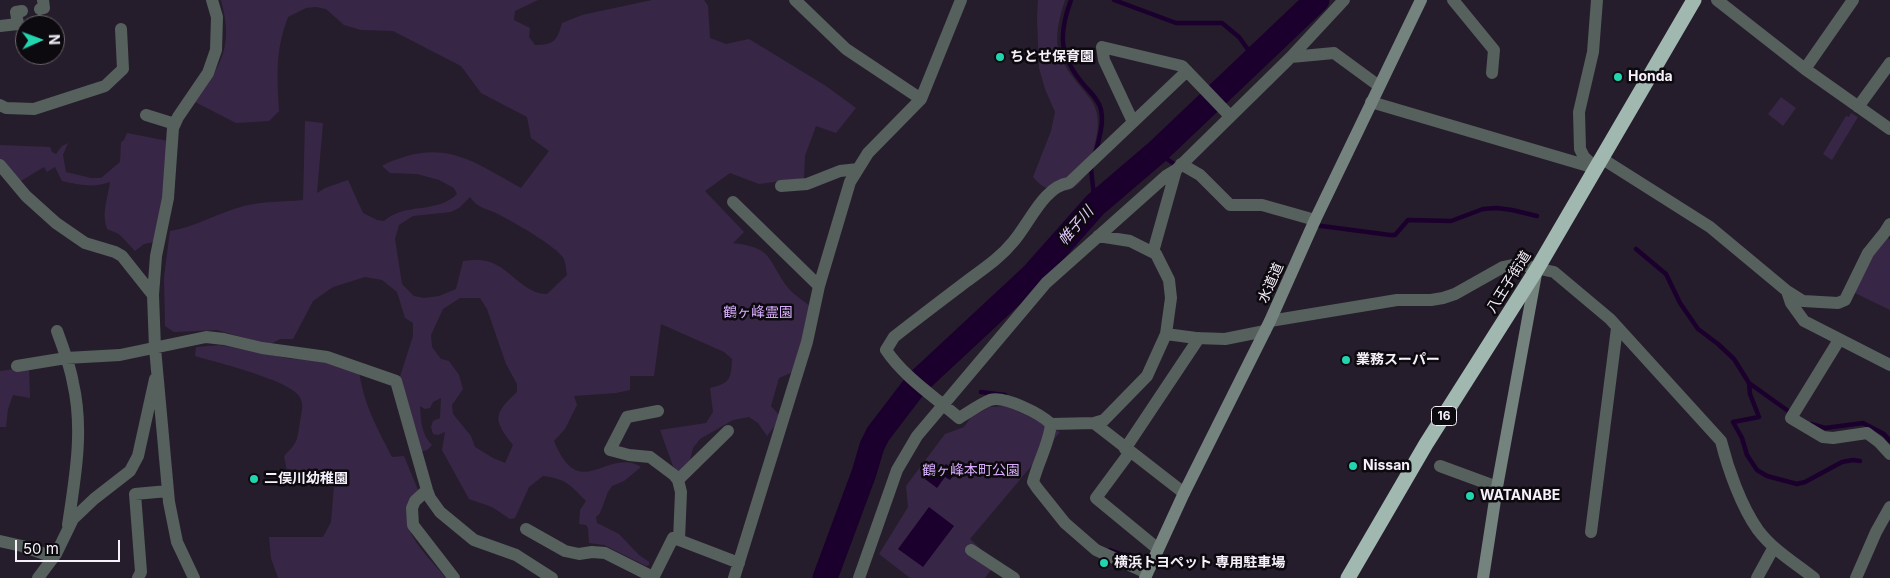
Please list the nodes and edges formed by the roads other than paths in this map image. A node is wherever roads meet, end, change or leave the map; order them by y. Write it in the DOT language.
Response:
graph roads {
  1 [pos="212,0"];
  2 [pos="795,0"];
  3 [pos="961,0"];
  4 [pos="1344,0"];
  5 [pos="1421,0"];
  6 [pos="1453,0"];
  7 [pos="1597,0"];
  8 [pos="1694,0"];
  9 [pos="1717,0"];
  10 [pos="1853,0"];
  11 [pos="22,11"];
  12 [pos="0,26"];
  13 [pos="121,29"];
  14 [pos="1291,57"];
  15 [pos="1890,63"];
  16 [pos="1805,69"];
  17 [pos="1492,73"];
  18 [pos="1191,75"];
  19 [pos="1379,86"];
  20 [pos="921,99"];
  21 [pos="1371,102"];
  22 [pos="0,105"];
  23 [pos="1858,107"];
  24 [pos="146,115"];
  25 [pos="1230,116"];
  26 [pos="1132,122"];
  27 [pos="175,124"];
  28 [pos="1890,129"];
  29 [pos="1598,163"];
  30 [pos="0,165"];
  31 [pos="1178,167"];
  32 [pos="858,169"];
  33 [pos="781,186"];
  34 [pos="733,202"];
  35 [pos="1315,220"];
  36 [pos="1890,224"];
  37 [pos="1098,236"];
  38 [pos="1153,252"];
  39 [pos="1536,269"];
  40 [pos="819,286"];
  41 [pos="1787,291"];
  42 [pos="153,295"];
  43 [pos="1268,326"];
  44 [pos="1617,328"];
  45 [pos="57,331"];
  46 [pos="1166,334"];
  47 [pos="1199,338"];
  48 [pos="1839,340"];
  49 [pos="155,348"];
  50 [pos="66,358"];
  51 [pos="157,364"];
  52 [pos="1890,365"];
  53 [pos="17,366"];
  54 [pos="943,404"];
  55 [pos="658,411"];
  56 [pos="1056,423"];
  57 [pos="1094,423"];
  58 [pos="728,431"];
  59 [pos="1128,451"];
  60 [pos="1890,454"];
  61 [pos="1440,466"];
  62 [pos="678,480"];
  63 [pos="1496,487"];
  64 [pos="427,490"];
  65 [pos="168,491"];
  66 [pos="1184,493"];
  67 [pos="1890,507"];
  68 [pos="526,529"];
  69 [pos="67,530"];
  70 [pos="1591,532"];
  71 [pos="679,540"];
  72 [pos="0,541"];
  73 [pos="1774,547"];
  74 [pos="1158,549"];
  75 [pos="971,550"];
  76 [pos="53,557"];
  77 [pos="739,563"];
  78 [pos="1146,575"];
  79 [pos="38,578"];
  80 [pos="138,578"];
  81 [pos="194,578"];
  82 [pos="454,578"];
  83 [pos="552,578"];
  84 [pos="653,578"];
  85 [pos="734,578"];
  86 [pos="859,578"];
  87 [pos="1014,578"];
  88 [pos="1348,578"];
  89 [pos="1483,578"];
  90 [pos="1757,578"];
  91 [pos="1814,578"];
  92 [pos="1856,578"];
  1 -- 27 [label="street"];
  2 -- 20 [label="street"];
  3 -- 20 [label="street"];
  4 -- 14 [label="street"];
  5 -- 19 [label="street, 水道道"];
  6 -- 17 [label="street"];
  7 -- 29 [label="street"];
  8 -- 29 [label="highway, 八王子街道 / 16"];
  9 -- 16 [label="street"];
  10 -- 16 [label="street"];
  11 -- 12 [label="street"];
  13 -- 22 [label="street"];
  14 -- 19 [label="street"];
  14 -- 25 [label="street"];
  15 -- 23 [label="street"];
  16 -- 23 [label="street"];
  18 -- 25 [label="street"];
  18 -- 26 [label="street"];
  18 -- 26 [label="street"];
  19 -- 21 [label="street, 水道道"];
  20 -- 32 [label="street"];
  21 -- 29 [label="street"];
  21 -- 35 [label="street, 水道道"];
  23 -- 28 [label="street"];
  24 -- 27 [label="street"];
  25 -- 31 [label="street"];
  26 -- 54 [label="street"];
  27 -- 42 [label="street"];
  29 -- 39 [label="highway, 八王子街道 / 16"];
  29 -- 41 [label="street"];
  30 -- 42 [label="street"];
  31 -- 35 [label="street"];
  31 -- 37 [label="street"];
  31 -- 38 [label="street"];
  32 -- 33 [label="street"];
  32 -- 40 [label="street"];
  34 -- 40 [label="street"];
  35 -- 43 [label="street, 水道道"];
  36 -- 41 [label="street"];
  37 -- 38 [label="street"];
  37 -- 54 [label="street"];
  38 -- 46 [label="street"];
  39 -- 43 [label="street"];
  39 -- 44 [label="street"];
  39 -- 63 [label="street"];
  39 -- 88 [label="highway, 八王子街道 / 16"];
  40 -- 77 [label="street"];
  41 -- 48 [label="street"];
  42 -- 49 [label="street"];
  43 -- 47 [label="street"];
  43 -- 66 [label="street, 水道道"];
  44 -- 70 [label="street"];
  44 -- 73 [label="street"];
  45 -- 50 [label="street"];
  46 -- 47 [label="street"];
  46 -- 57 [label="street"];
  47 -- 59 [label="street"];
  48 -- 52 [label="street"];
  48 -- 60 [label="street"];
  49 -- 50 [label="street"];
  49 -- 51 [label="street"];
  49 -- 64 [label="street"];
  50 -- 53 [label="street"];
  50 -- 69 [label="street"];
  51 -- 65 [label="street"];
  51 -- 69 [label="street"];
  54 -- 56 [label="street"];
  54 -- 86 [label="street"];
  55 -- 62 [label="street"];
  56 -- 57 [label="street"];
  56 -- 78 [label="street"];
  57 -- 59 [label="street"];
  58 -- 62 [label="street"];
  59 -- 66 [label="street"];
  59 -- 74 [label="street"];
  61 -- 63 [label="street"];
  62 -- 71 [label="street"];
  63 -- 89 [label="street"];
  64 -- 82 [label="street"];
  64 -- 83 [label="street"];
  65 -- 80 [label="street"];
  65 -- 81 [label="street"];
  66 -- 74 [label="street, 水道道"];
  67 -- 92 [label="street"];
  68 -- 84 [label="street"];
  69 -- 76 [label="street"];
  71 -- 77 [label="street"];
  71 -- 84 [label="street"];
  72 -- 76 [label="street"];
  73 -- 90 [label="street"];
  73 -- 91 [label="street"];
  74 -- 78 [label="street, 水道道"];
  75 -- 87 [label="street"];
  76 -- 79 [label="street"];
  77 -- 85 [label="street"];
}
